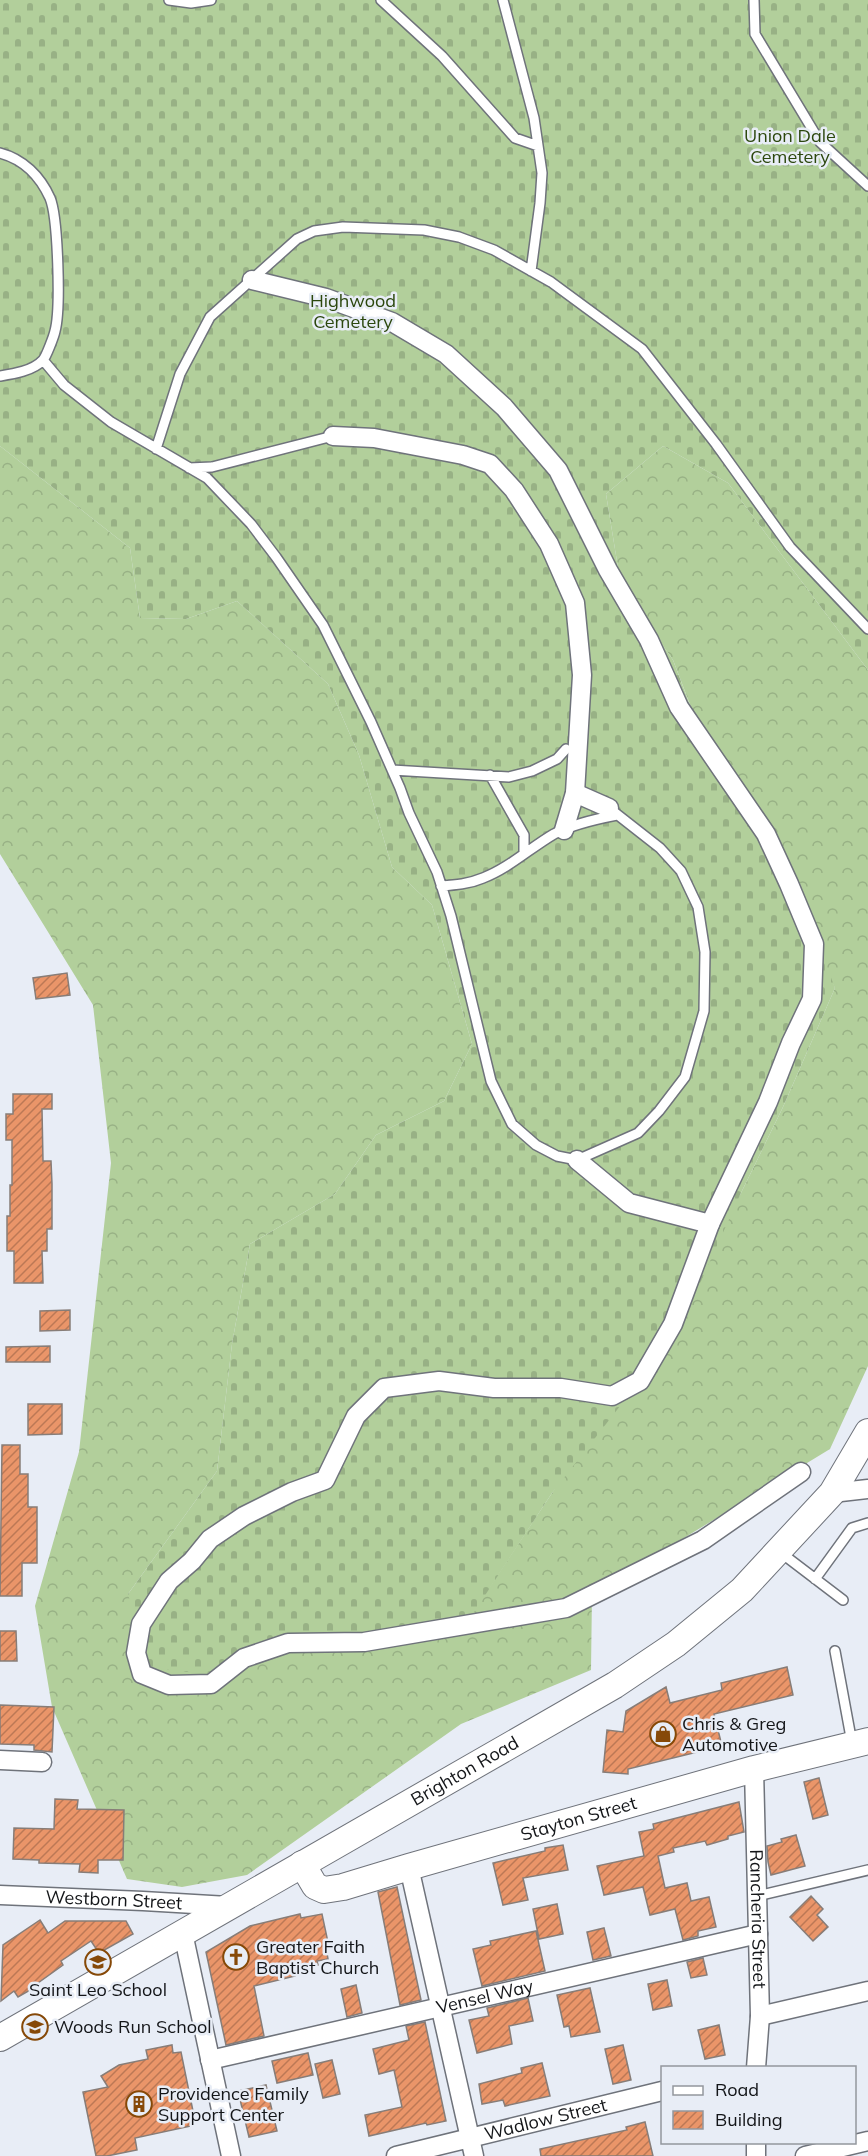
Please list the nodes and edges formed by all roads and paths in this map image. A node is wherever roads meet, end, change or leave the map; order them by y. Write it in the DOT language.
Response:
graph roads {
  1 [pos="169,0"];
  2 [pos="211,0"];
  3 [pos="381,0"];
  4 [pos="504,0"];
  5 [pos="754,0"];
  6 [pos="538,146"];
  7 [pos="0,153"];
  8 [pos="868,186"];
  9 [pos="531,270"];
  10 [pos="252,280"];
  11 [pos="43,360"];
  12 [pos="0,376"];
  13 [pos="333,436"];
  14 [pos="156,449"];
  15 [pos="189,468"];
  16 [pos="868,629"];
  17 [pos="572,744"];
  18 [pos="392,770"];
  19 [pos="490,775"];
  20 [pos="575,794"];
  21 [pos="613,812"];
  22 [pos="564,830"];
  23 [pos="524,854"];
  24 [pos="441,886"];
  25 [pos="577,1160"];
  26 [pos="710,1224"];
  27 [pos="868,1432"];
  28 [pos="801,1472"];
  29 [pos="868,1489"];
  30 [pos="832,1493"];
  31 [pos="868,1523"];
  32 [pos="778,1551"];
  33 [pos="815,1579"];
  34 [pos="843,1600"];
  35 [pos="835,1651"];
  36 [pos="860,1743"];
  37 [pos="0,1760"];
  38 [pos="42,1762"];
  39 [pos="754,1769"];
  40 [pos="302,1864"];
  41 [pos="409,1867"];
  42 [pos="868,1870"];
  43 [pos="0,1895"];
  44 [pos="757,1896"];
  45 [pos="228,1906"];
  46 [pos="183,1933"];
  47 [pos="758,1934"];
  48 [pos="868,1991"];
  49 [pos="440,2008"];
  50 [pos="760,2016"];
  51 [pos="0,2038"];
  52 [pos="210,2060"];
  53 [pos="756,2066"];
  54 [pos="661,2092"];
  55 [pos="855,2144"];
  56 [pos="472,2147"];
  57 [pos="231,2156"];
  58 [pos="396,2156"];
  59 [pos="805,2156"];
  1 -- 2 [label="lane"];
  3 -- 6 [label="lane"];
  4 -- 6 [label="lane"];
  5 -- 8 [label="lane"];
  6 -- 9 [label="lane"];
  7 -- 11 [label="lane"];
  9 -- 10 [label="lane"];
  9 -- 16 [label="lane"];
  10 -- 14 [label="lane"];
  10 -- 26 [label="street"];
  11 -- 12 [label="lane"];
  11 -- 14 [label="lane"];
  13 -- 15 [label="lane"];
  13 -- 17 [label="street"];
  14 -- 15 [label="lane"];
  15 -- 18 [label="lane"];
  17 -- 19 [label="lane"];
  17 -- 20 [label="street"];
  18 -- 19 [label="lane"];
  18 -- 24 [label="lane"];
  19 -- 23 [label="lane"];
  20 -- 21 [label="street"];
  20 -- 22 [label="street"];
  21 -- 22 [label="lane"];
  21 -- 25 [label="lane"];
  22 -- 23 [label="lane"];
  23 -- 24 [label="lane"];
  24 -- 25 [label="lane"];
  25 -- 26 [label="street"];
  26 -- 28 [label="street"];
  27 -- 30 [label="street, Brighton Road"];
  29 -- 30 [label="street"];
  30 -- 32 [label="street, Brighton Road"];
  31 -- 33 [label="lane"];
  32 -- 33 [label="lane"];
  32 -- 40 [label="street, Brighton Road"];
  33 -- 34 [label="lane"];
  35 -- 36 [label="lane"];
  36 -- 39 [label="street, Stayton Street"];
  37 -- 38 [label="street"];
  39 -- 41 [label="street, Stayton Street"];
  39 -- 44 [label="street, Rancheria Street"];
  40 -- 41 [label="street, Stayton Street"];
  40 -- 45 [label="street, Brighton Road"];
  41 -- 49 [label="street"];
  42 -- 44 [label="lane"];
  43 -- 45 [label="street, Westborn Street"];
  44 -- 47 [label="street, Rancheria Street"];
  45 -- 46 [label="street, Brighton Road"];
  46 -- 51 [label="street, Brighton Road"];
  46 -- 52 [label="street"];
  47 -- 49 [label="street, Vensel Way"];
  47 -- 50 [label="street, Rancheria Street"];
  48 -- 50 [label="street"];
  49 -- 52 [label="street, Vensel Way"];
  49 -- 56 [label="street"];
  50 -- 53 [label="street, Rancheria Street"];
  52 -- 57 [label="street"];
  54 -- 56 [label="street, Wadlow Street"];
  55 -- 59 [label="street"];
  56 -- 58 [label="street, Wadlow Street"];
}
